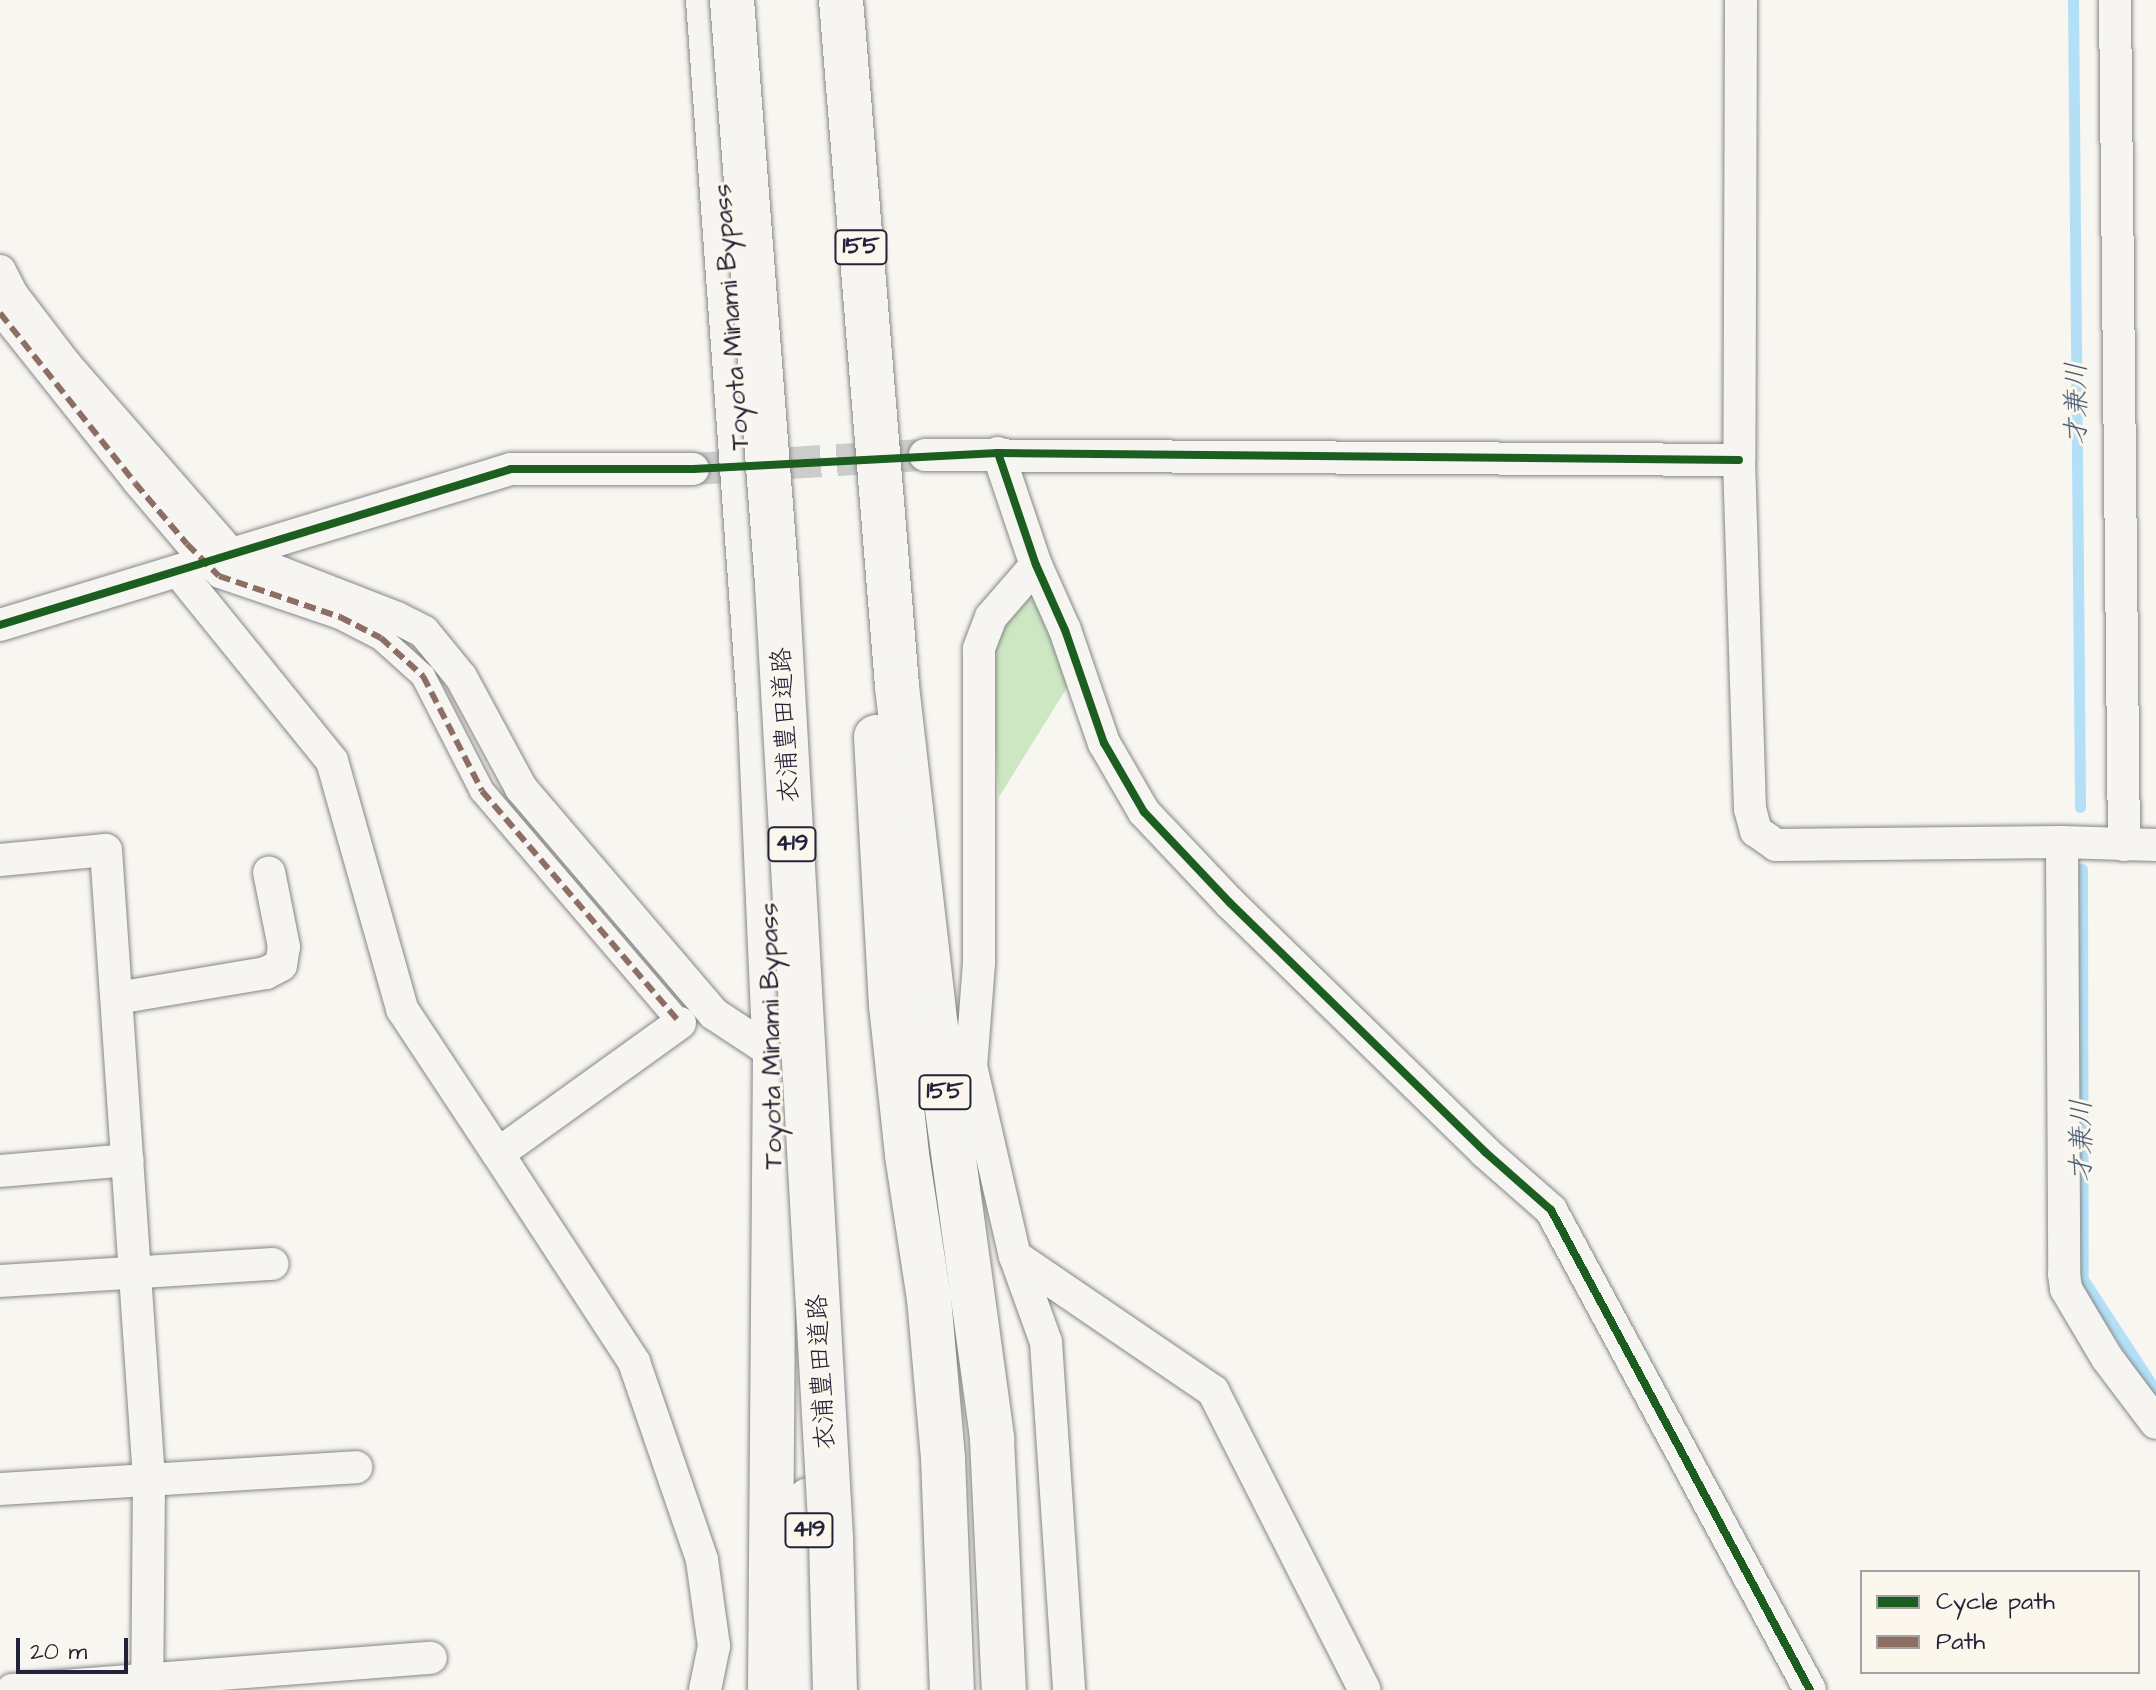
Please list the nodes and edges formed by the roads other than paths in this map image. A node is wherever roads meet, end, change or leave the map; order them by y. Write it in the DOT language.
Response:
graph roads {
  1 [pos="708,0"];
  2 [pos="732,0"];
  3 [pos="752,0"];
  4 [pos="841,0"];
  5 [pos="1741,0"];
  6 [pos="2115,0"];
  7 [pos="0,271"];
  8 [pos="0,313"];
  9 [pos="998,453"];
  10 [pos="925,455"];
  11 [pos="1739,460"];
  12 [pos="693,469"];
  13 [pos="881,495"];
  14 [pos="205,562"];
  15 [pos="1036,565"];
  16 [pos="0,625"];
  17 [pos="760,717"];
  18 [pos="2062,842"];
  19 [pos="2140,845"];
  20 [pos="0,860"];
  21 [pos="269,872"];
  22 [pos="117,998"];
  23 [pos="680,1023"];
  24 [pos="775,1054"];
  25 [pos="498,1154"];
  26 [pos="128,1160"];
  27 [pos="0,1171"];
  28 [pos="1015,1256"];
  29 [pos="272,1264"];
  30 [pos="136,1272"];
  31 [pos="0,1281"];
  32 [pos="2156,1423"];
  33 [pos="356,1467"];
  34 [pos="149,1479"];
  35 [pos="0,1489"];
  36 [pos="431,1658"];
  37 [pos="147,1685"];
  38 [pos="12,1690"];
  39 [pos="705,1690"];
  40 [pos="770,1690"];
  41 [pos="810,1690"];
  42 [pos="835,1690"];
  43 [pos="856,1690"];
  44 [pos="952,1690"];
  45 [pos="1004,1690"];
  46 [pos="1069,1690"];
  47 [pos="1365,1690"];
  48 [pos="1810,1690"];
  1 -- 17 [label="highway, Toyota Minami Bypass"];
  2 -- 42 [label="highway, 衣浦豊田道路 / 419, bridge"];
  3 -- 43 [label="highway, 衣浦豊田道路 / 419"];
  4 -- 13 [label="highway, 155"];
  5 -- 11 [label="street"];
  6 -- 19 [label="street"];
  7 -- 14 [label="street"];
  8 -- 14 [label="street"];
  9 -- 10 [label="street"];
  9 -- 11 [label="street"];
  9 -- 15 [label="street"];
  11 -- 18 [label="street"];
  12 -- 14 [label="street"];
  13 -- 44 [label="highway"];
  13 -- 45 [label="highway, 155"];
  14 -- 16 [label="street"];
  14 -- 23 [label="street"];
  14 -- 24 [label="street"];
  14 -- 25 [label="street"];
  15 -- 28 [label="street"];
  15 -- 48 [label="street"];
  17 -- 24 [label="highway, Toyota Minami Bypass"];
  17 -- 41 [label="highway, 衣浦豊田道路 / 419"];
  18 -- 19 [label="street"];
  18 -- 32 [label="street"];
  20 -- 22 [label="street"];
  21 -- 22 [label="street"];
  22 -- 26 [label="street"];
  23 -- 25 [label="street"];
  24 -- 40 [label="highway, Toyota Minami Bypass"];
  25 -- 39 [label="street"];
  26 -- 27 [label="street"];
  26 -- 30 [label="street"];
  28 -- 46 [label="street"];
  28 -- 47 [label="street"];
  29 -- 30 [label="street"];
  30 -- 31 [label="street"];
  30 -- 34 [label="street"];
  33 -- 34 [label="street"];
  34 -- 35 [label="street"];
  34 -- 37 [label="street"];
  36 -- 37 [label="street"];
  37 -- 38 [label="street"];
}
